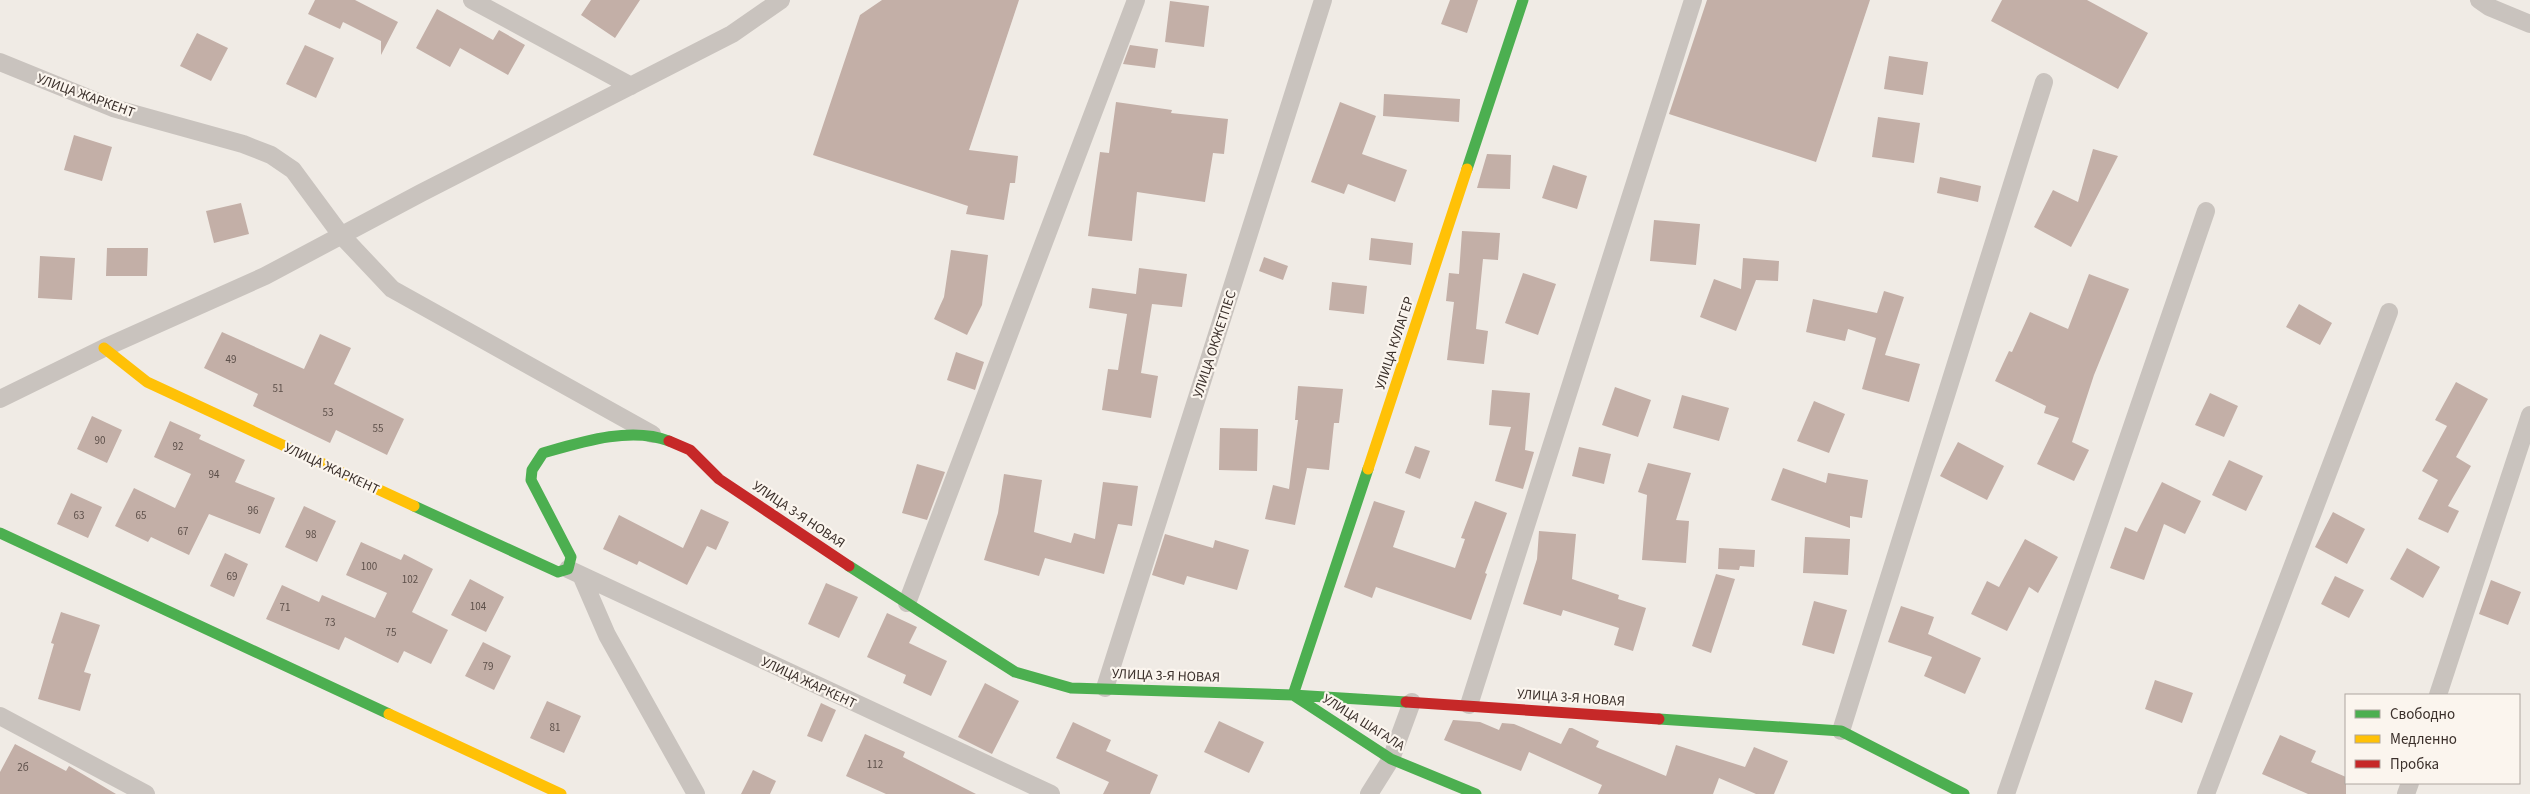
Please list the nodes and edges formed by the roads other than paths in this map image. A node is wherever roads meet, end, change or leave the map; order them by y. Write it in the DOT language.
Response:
graph roads {
  1 [pos="472,0"];
  2 [pos="781,0"];
  3 [pos="1136,0"];
  4 [pos="1323,0"];
  5 [pos="1523,0"];
  6 [pos="1693,0"];
  7 [pos="2479,0"];
  8 [pos="2530,24"];
  9 [pos="0,62"];
  10 [pos="2044,82"];
  11 [pos="630,86"];
  12 [pos="2206,211"];
  13 [pos="341,235"];
  14 [pos="2389,312"];
  15 [pos="104,348"];
  16 [pos="0,400"];
  17 [pos="2530,415"];
  18 [pos="658,438"];
  19 [pos="0,533"];
  20 [pos="573,567"];
  21 [pos="908,603"];
  22 [pos="1105,688"];
  23 [pos="2438,694"];
  24 [pos="1293,695"];
  25 [pos="1412,702"];
  26 [pos="1469,705"];
  27 [pos="0,716"];
  28 [pos="1841,731"];
  29 [pos="1391,759"];
  30 [pos="146,794"];
  31 [pos="561,794"];
  32 [pos="696,794"];
  33 [pos="1050,794"];
  34 [pos="1369,794"];
  35 [pos="1476,794"];
  36 [pos="1964,794"];
  37 [pos="2006,794"];
  38 [pos="2206,794"];
  1 -- 11 [label="street"];
  2 -- 11 [label="street"];
  3 -- 21 [label="street"];
  4 -- 22 [label="street, УЛИЦА ОКЖЕТПЕС"];
  5 -- 24 [label="street, УЛИЦА КУЛАГЕР"];
  6 -- 26 [label="street"];
  7 -- 8 [label="street"];
  9 -- 13 [label="street, УЛИЦА ЖАРКЕНТ"];
  10 -- 28 [label="street"];
  11 -- 13 [label="street"];
  12 -- 37 [label="street"];
  13 -- 15 [label="street"];
  13 -- 18 [label="street, УЛИЦА ЖАРКЕНТ"];
  14 -- 38 [label="street"];
  15 -- 16 [label="street"];
  15 -- 20 [label="street, УЛИЦА ЖАРКЕНТ"];
  17 -- 23 [label="street"];
  18 -- 20 [label="street, УЛИЦА 3-Я НОВАЯ"];
  18 -- 21 [label="street, УЛИЦА 3-Я НОВАЯ"];
  19 -- 31 [label="street"];
  20 -- 32 [label="street"];
  20 -- 33 [label="street, УЛИЦА ЖАРКЕНТ"];
  21 -- 22 [label="street, УЛИЦА 3-Я НОВАЯ"];
  22 -- 24 [label="street, УЛИЦА 3-Я НОВАЯ"];
  24 -- 25 [label="street, УЛИЦА 3-Я НОВАЯ"];
  24 -- 29 [label="street, УЛИЦА ШАГАЛА"];
  25 -- 26 [label="street, УЛИЦА 3-Я НОВАЯ"];
  25 -- 29 [label="street"];
  26 -- 28 [label="street, УЛИЦА 3-Я НОВАЯ"];
  27 -- 30 [label="street"];
  28 -- 36 [label="street, УЛИЦА 3-Я НОВАЯ"];
  29 -- 34 [label="street"];
  29 -- 35 [label="street, УЛИЦА ШАГАЛА"];
}
